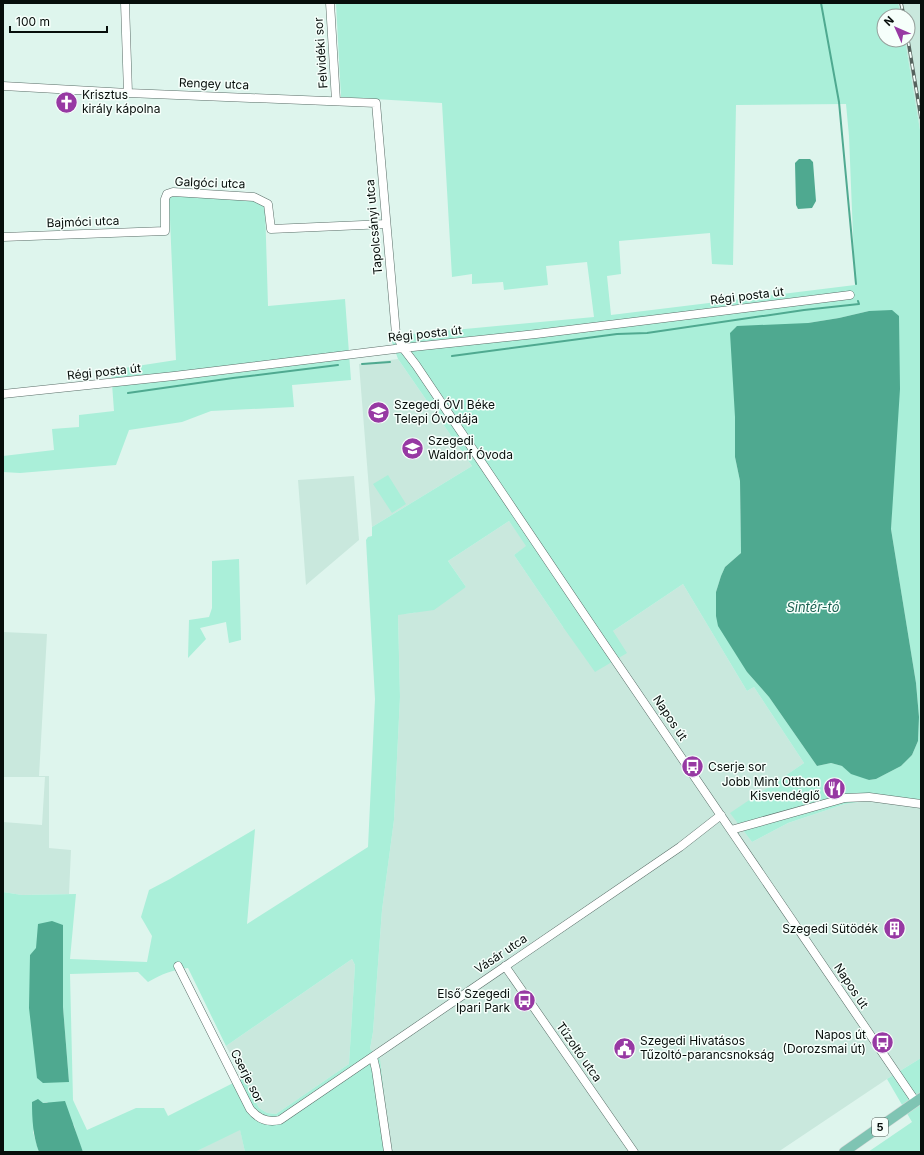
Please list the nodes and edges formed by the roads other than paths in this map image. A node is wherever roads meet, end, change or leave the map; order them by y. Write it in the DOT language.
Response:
graph roads {
  1 [pos="125,3"];
  2 [pos="330,3"];
  3 [pos="3,86"];
  4 [pos="128,93"];
  5 [pos="336,101"];
  6 [pos="376,103"];
  7 [pos="386,224"];
  8 [pos="164,231"];
  9 [pos="3,237"];
  10 [pos="850,295"];
  11 [pos="403,348"];
  12 [pos="3,394"];
  13 [pos="921,804"];
  14 [pos="721,815"];
  15 [pos="731,830"];
  16 [pos="178,966"];
  17 [pos="505,966"];
  18 [pos="373,1057"];
  19 [pos="918,1100"];
  20 [pos="388,1152"];
  21 [pos="634,1152"];
  22 [pos="844,1152"];
  1 -- 4 [label="street"];
  2 -- 5 [label="street, Felvidéki sor"];
  3 -- 4 [label="street, Rengey utca"];
  4 -- 5 [label="street, Rengey utca"];
  5 -- 6 [label="street, Rengey utca"];
  6 -- 7 [label="street, Tapolcsányi utca"];
  7 -- 8 [label="street, Galgóci utca"];
  7 -- 11 [label="street, Tapolcsányi utca"];
  8 -- 9 [label="street, Bajmóci utca"];
  10 -- 11 [label="street, Régi posta út"];
  11 -- 12 [label="street, Régi posta út"];
  11 -- 14 [label="street, Napos út"];
  13 -- 15 [label="street"];
  14 -- 15 [label="street, Napos út"];
  14 -- 17 [label="street, Vásár utca"];
  15 -- 19 [label="street, Napos út"];
  16 -- 18 [label="street, Cserje sor"];
  17 -- 18 [label="street, Vásár utca"];
  17 -- 21 [label="street, Tűzoltó utca"];
  18 -- 20 [label="street"];
  19 -- 22 [label="main road, 5"];
}
